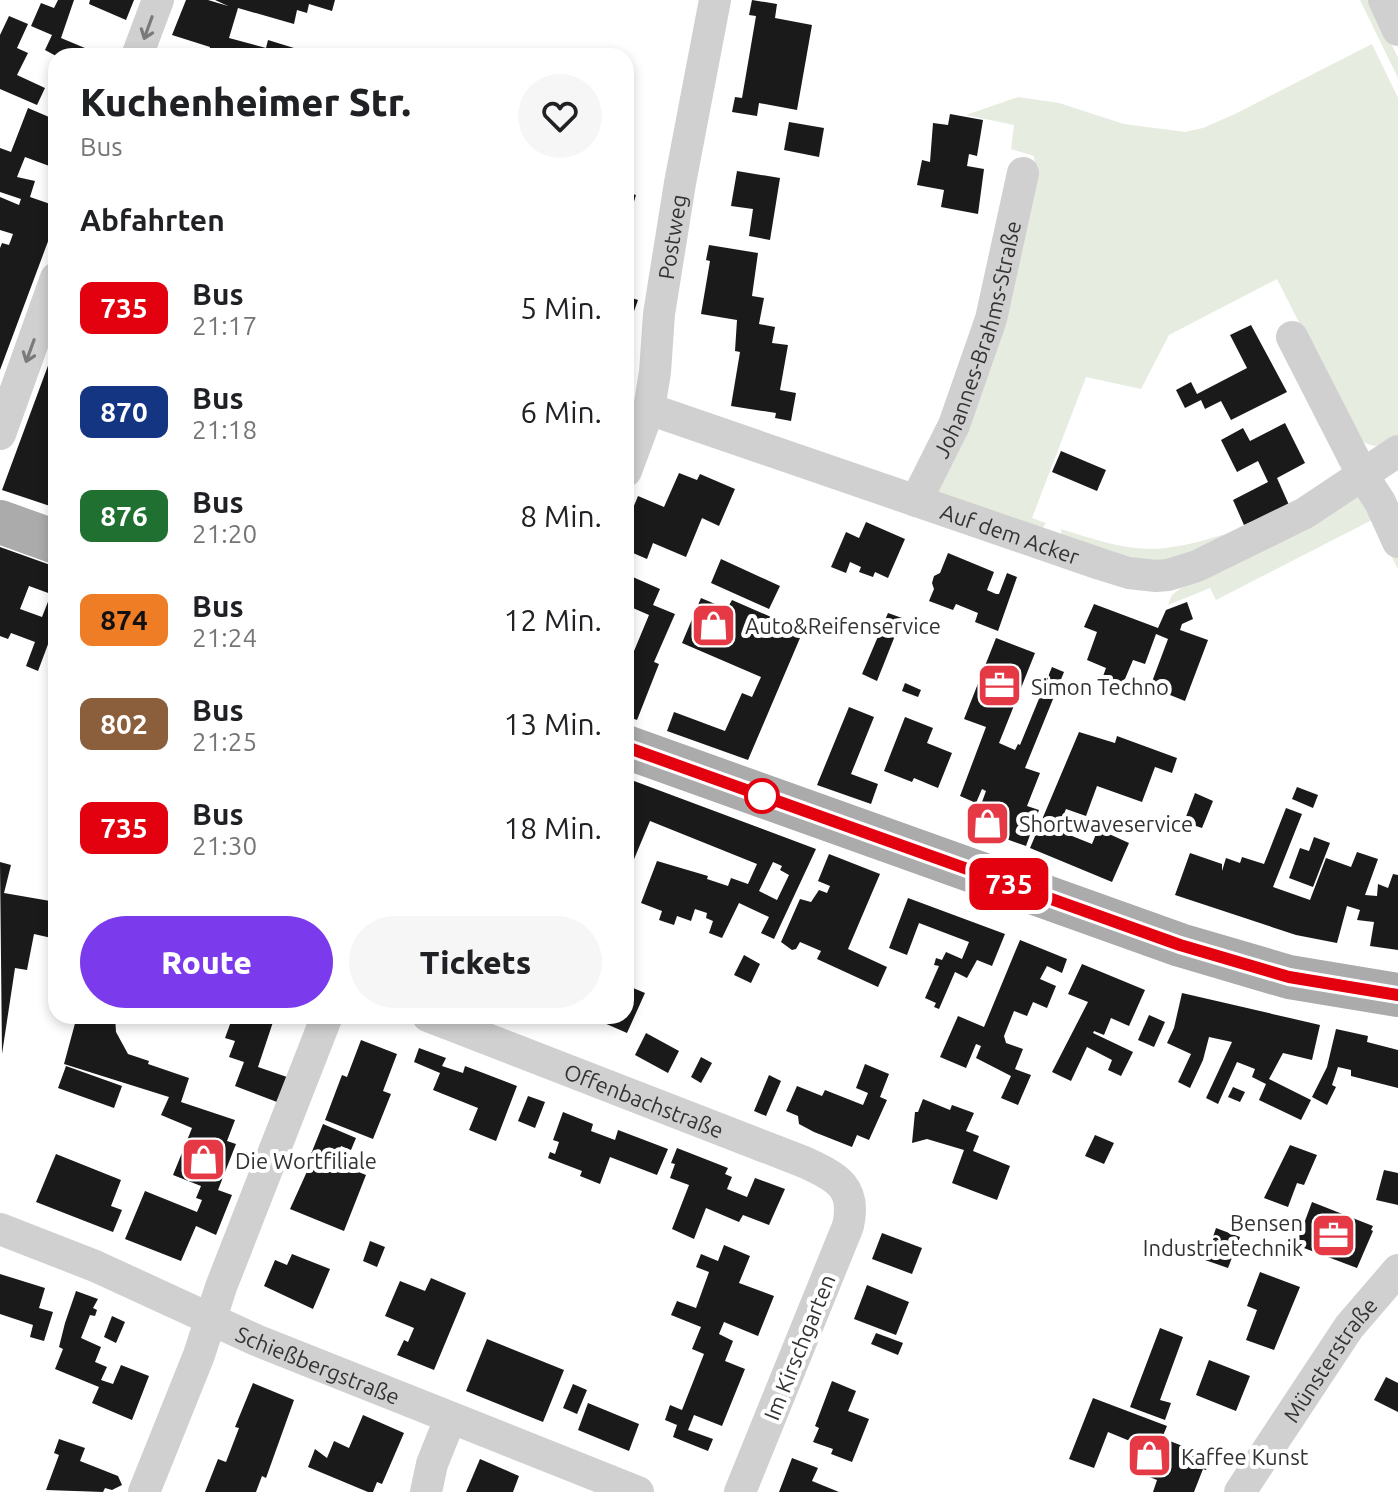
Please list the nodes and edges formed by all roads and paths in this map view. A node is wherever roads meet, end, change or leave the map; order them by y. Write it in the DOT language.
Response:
graph roads {
  1 [pos="158,0"];
  2 [pos="715,0"];
  3 [pos="1384,0"];
  4 [pos="1398,30"];
  5 [pos="140,48"];
  6 [pos="1023,173"];
  7 [pos="48,300"];
  8 [pos="1292,337"];
  9 [pos="649,409"];
  10 [pos="0,434"];
  11 [pos="634,449"];
  12 [pos="1398,451"];
  13 [pos="1363,476"];
  14 [pos="916,501"];
  15 [pos="0,522"];
  16 [pos="48,539"];
  17 [pos="1398,542"];
  18 [pos="634,750"];
  19 [pos="1398,995"];
  20 [pos="324,1024"];
  21 [pos="449,1024"];
  22 [pos="850,1200"];
  23 [pos="0,1229"];
  24 [pos="1398,1270"];
  25 [pos="211,1318"];
  26 [pos="450,1419"];
  27 [pos="144,1492"];
  28 [pos="426,1492"];
  29 [pos="638,1492"];
  30 [pos="740,1492"];
  31 [pos="1240,1492"];
  1 -- 5 [label="street, one-way"];
  2 -- 9 [label="street, Postweg"];
  3 -- 4 [label="street"];
  6 -- 14 [label="street, Johannes-Brahms-Straße"];
  7 -- 10 [label="street, one-way"];
  8 -- 13 [label="street"];
  9 -- 11 [label="street, Postweg"];
  9 -- 14 [label="street, Auf dem Acker"];
  12 -- 13 [label="street, Auf dem Acker"];
  13 -- 14 [label="street, Auf dem Acker"];
  13 -- 17 [label="street"];
  15 -- 16 [label="main road"];
  18 -- 19 [label="main road"];
  20 -- 25 [label="street"];
  21 -- 22 [label="street, Offenbachstraße"];
  22 -- 30 [label="street, Im Kirschgarten"];
  23 -- 25 [label="street, Schießbergstraße"];
  24 -- 31 [label="street, Münsterstraße"];
  25 -- 26 [label="street, Schießbergstraße"];
  25 -- 27 [label="street"];
  26 -- 28 [label="street"];
  26 -- 29 [label="street, Schießbergstraße"];
}
